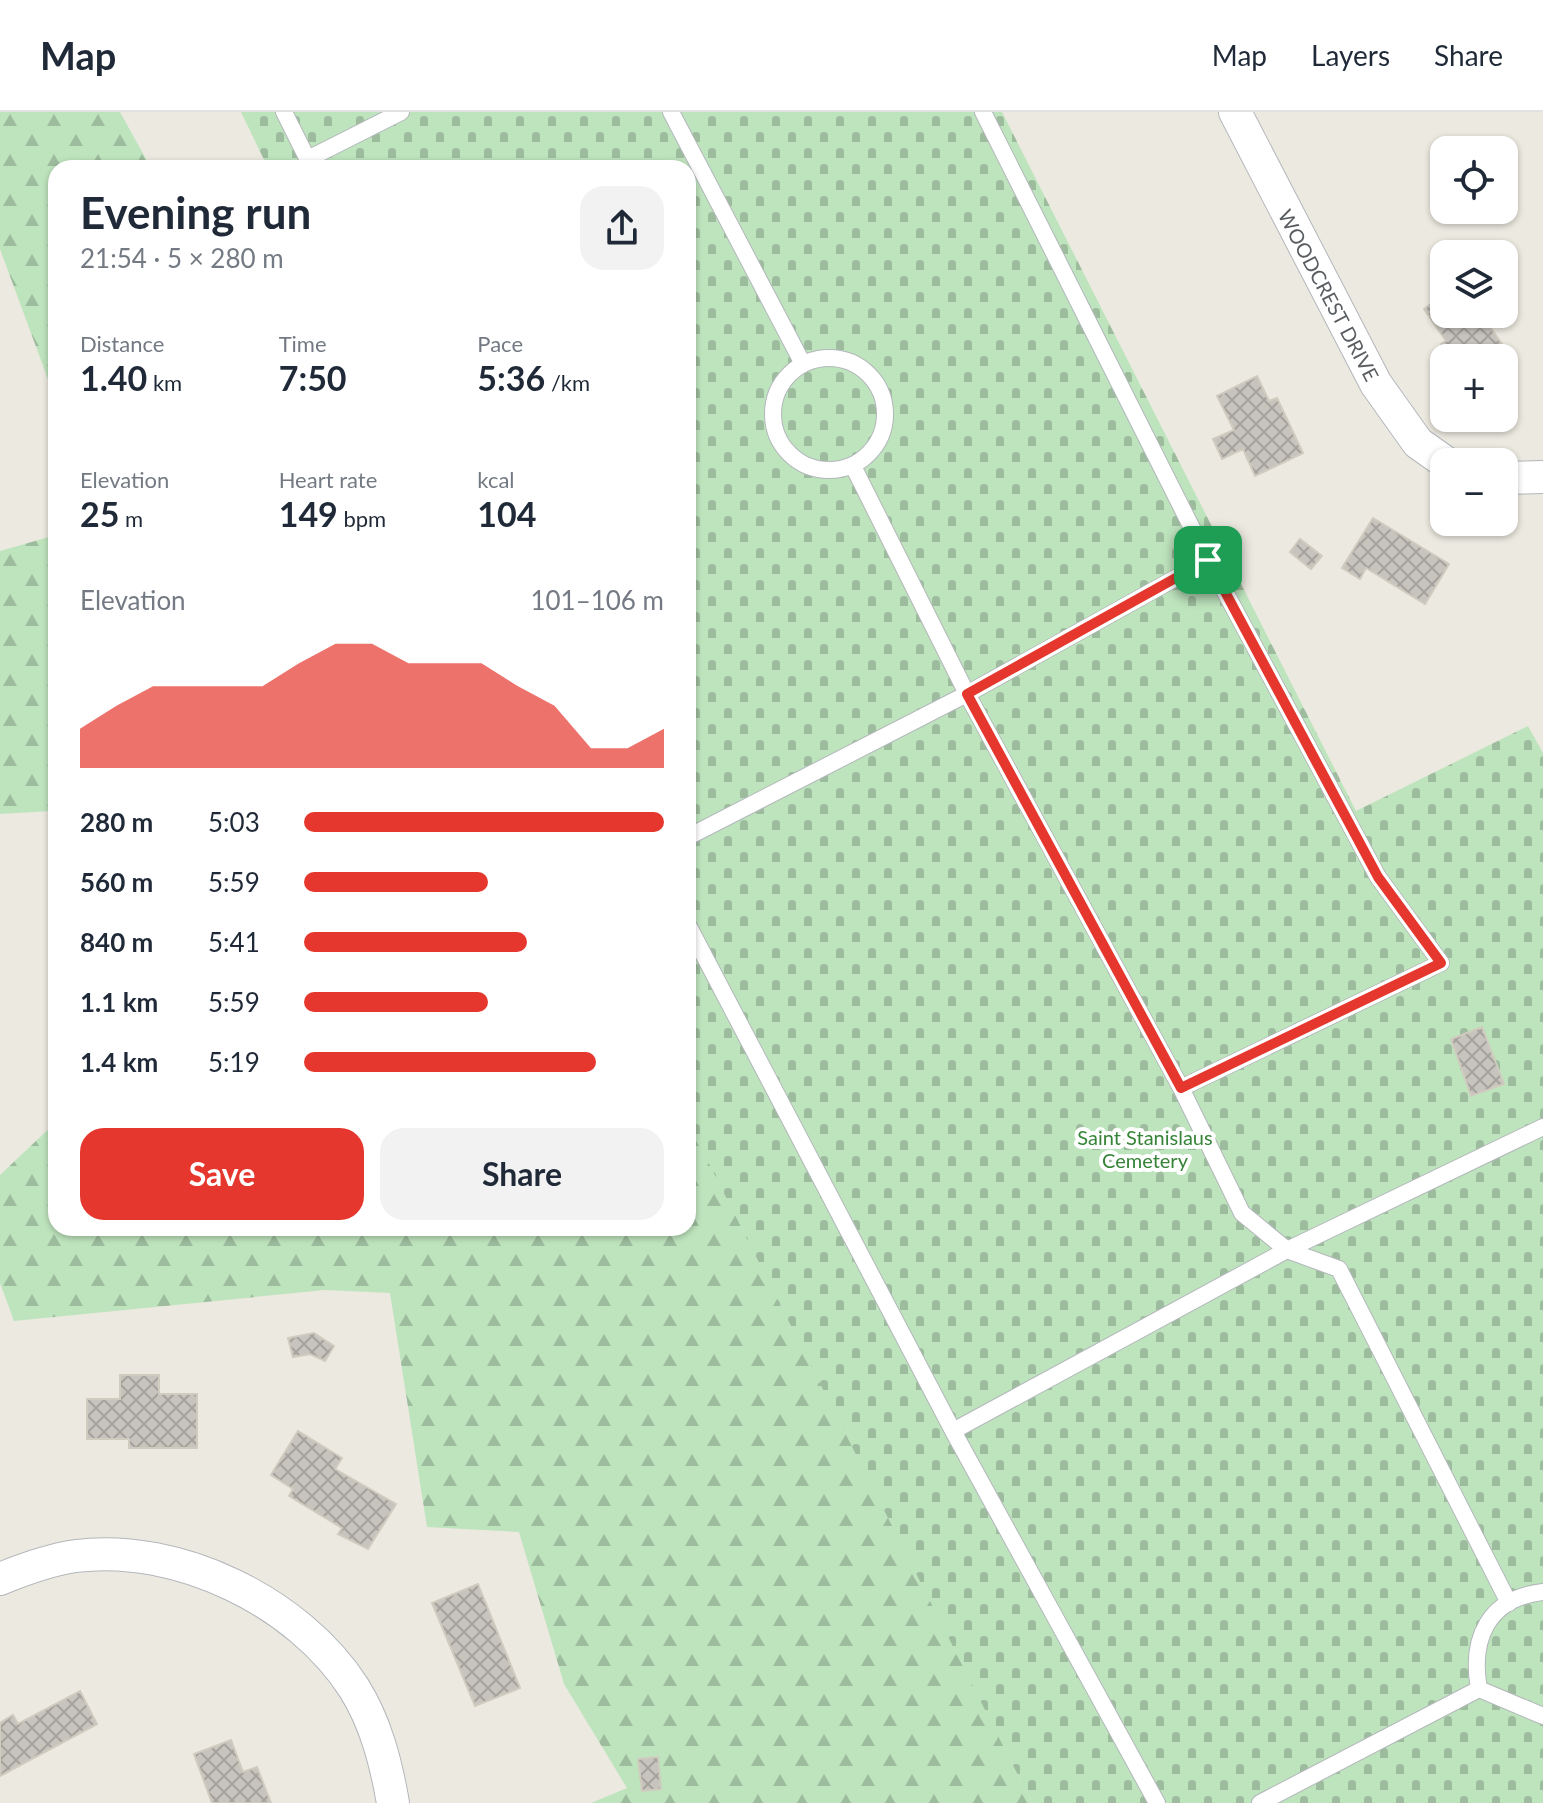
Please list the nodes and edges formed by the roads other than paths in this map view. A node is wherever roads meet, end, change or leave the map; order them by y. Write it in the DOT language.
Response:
graph roads {
  1 [pos="284,112"];
  2 [pos="401,112"];
  3 [pos="671,112"];
  4 [pos="983,112"];
  5 [pos="1235,112"];
  6 [pos="308,160"];
  7 [pos="317,160"];
  8 [pos="803,364"];
  9 [pos="1430,451"];
  10 [pos="853,466"];
  11 [pos="1543,477"];
  12 [pos="1518,478"];
  13 [pos="1208,560"];
  14 [pos="967,694"];
  15 [pos="696,833"];
  16 [pos="696,940"];
  17 [pos="1181,1088"];
  18 [pos="1543,1127"];
  19 [pos="1287,1250"];
  20 [pos="953,1431"];
  21 [pos="0,1579"];
  22 [pos="1543,1592"];
  23 [pos="1509,1603"];
  24 [pos="1479,1689"];
  25 [pos="1543,1716"];
  26 [pos="393,1803"];
  27 [pos="1157,1803"];
  28 [pos="1260,1803"];
  1 -- 6 [label="lane"];
  2 -- 7 [label="lane"];
  3 -- 8 [label="lane"];
  4 -- 13 [label="lane"];
  5 -- 9 [label="street, WOODCREST DRIVE"];
  8 -- 10 [label="lane"];
  8 -- 10 [label="lane"];
  10 -- 14 [label="lane"];
  11 -- 12 [label="street"];
  13 -- 14 [label="lane"];
  13 -- 17 [label="lane"];
  14 -- 15 [label="lane"];
  14 -- 17 [label="lane"];
  16 -- 20 [label="lane"];
  17 -- 19 [label="lane"];
  18 -- 19 [label="lane"];
  19 -- 20 [label="lane"];
  19 -- 23 [label="lane"];
  20 -- 27 [label="lane"];
  21 -- 26 [label="street"];
  22 -- 23 [label="lane"];
  23 -- 24 [label="lane"];
  24 -- 25 [label="lane"];
  24 -- 28 [label="lane"];
}
